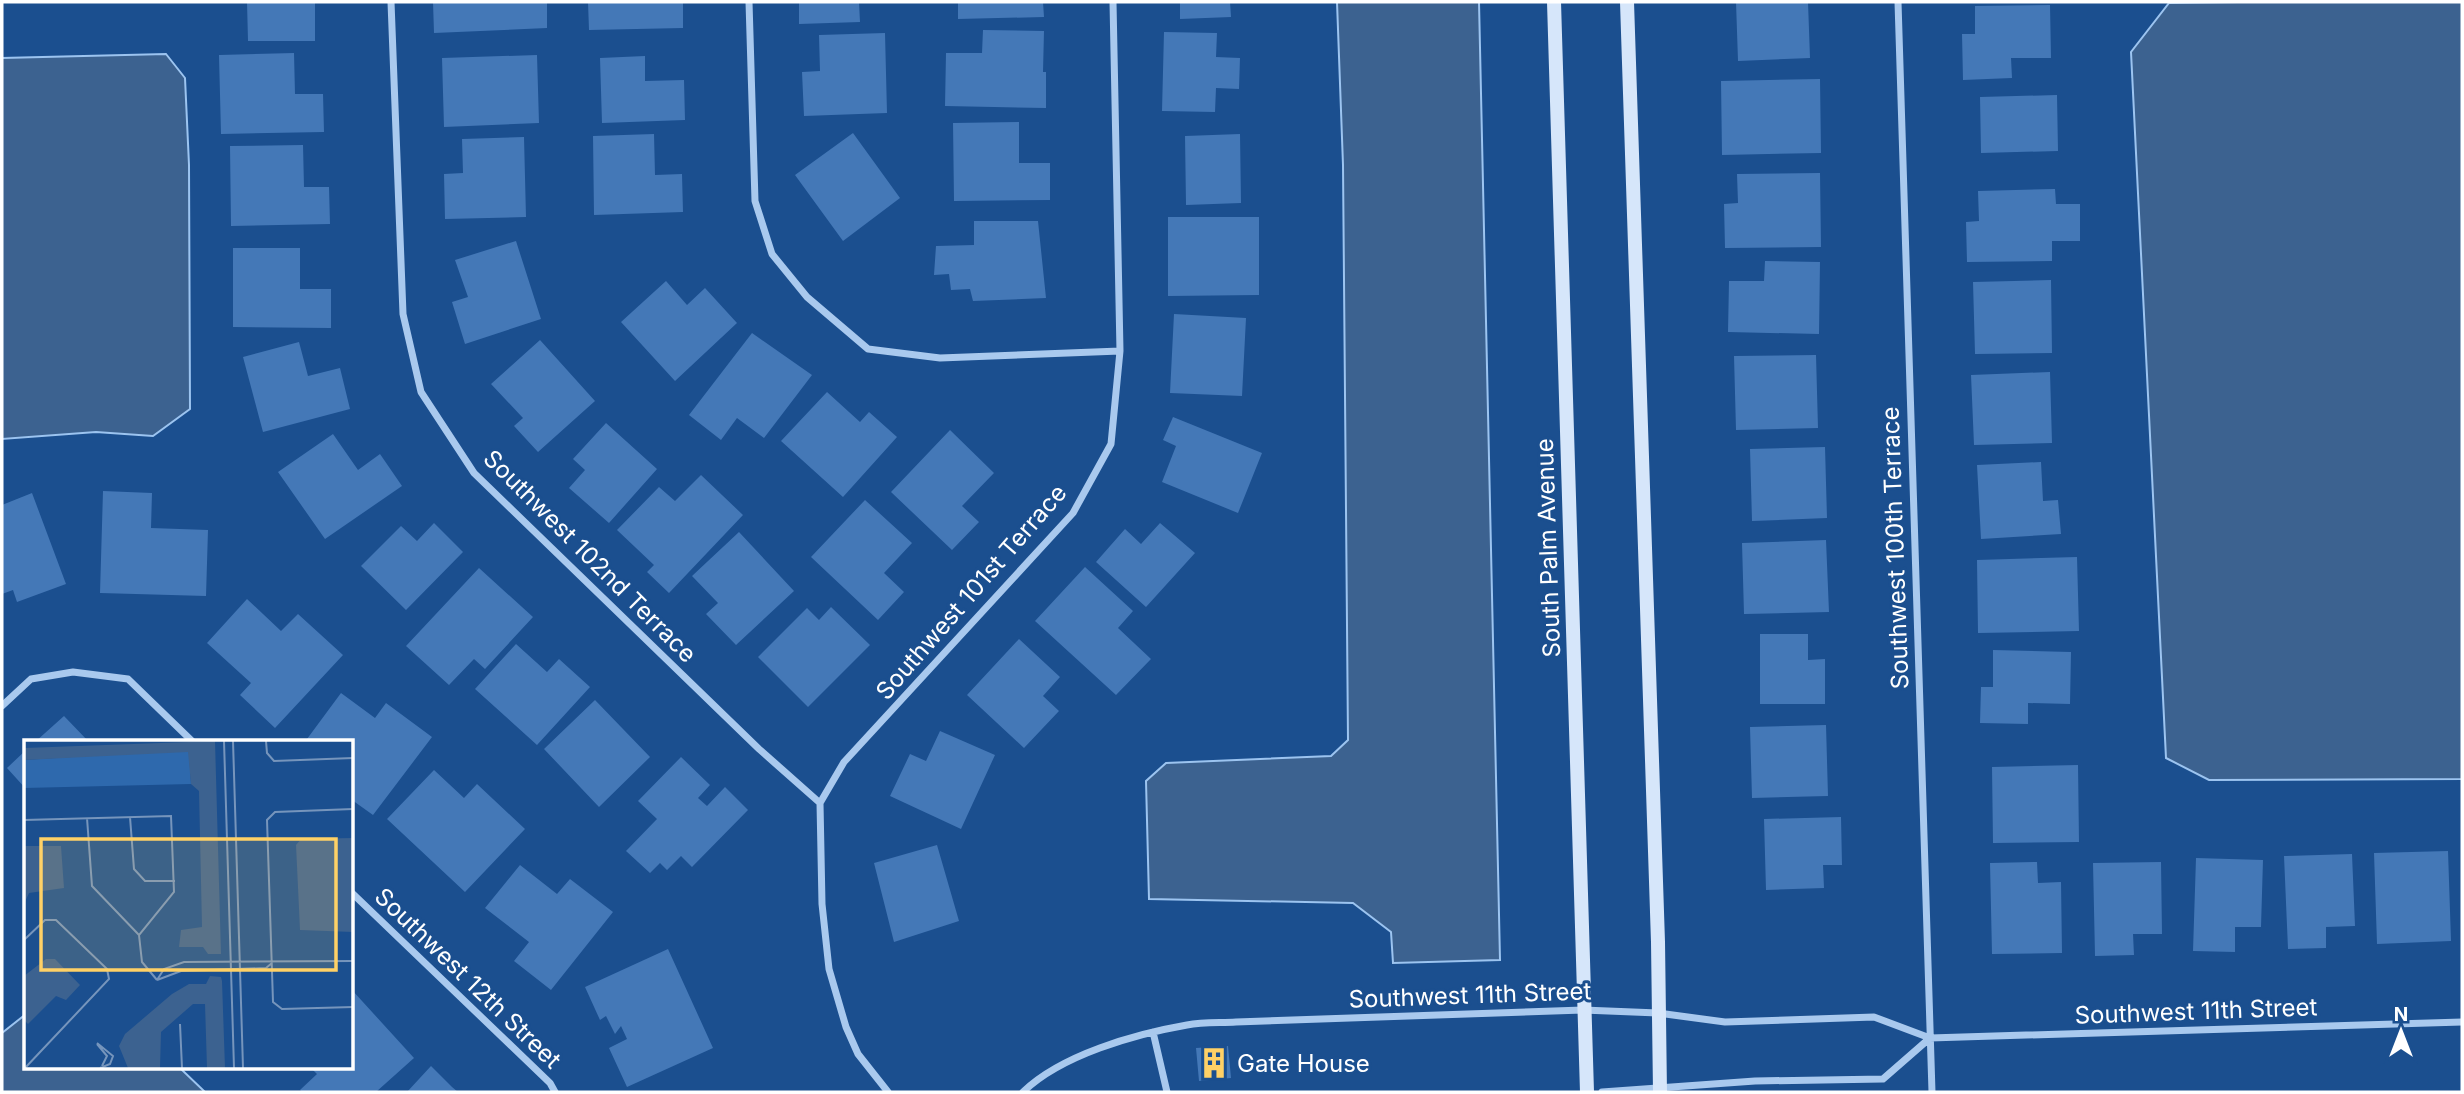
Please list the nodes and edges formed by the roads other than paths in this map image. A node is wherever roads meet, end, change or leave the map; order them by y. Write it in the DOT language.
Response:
graph roads {
  1 [pos="391,2"];
  2 [pos="749,2"];
  3 [pos="1113,2"];
  4 [pos="1554,2"];
  5 [pos="1628,2"];
  6 [pos="1898,2"];
  7 [pos="1120,351"];
  8 [pos="2,706"];
  9 [pos="192,740"];
  10 [pos="820,803"];
  11 [pos="354,895"];
  12 [pos="1583,1010"];
  13 [pos="1658,1013"];
  14 [pos="2462,1022"];
  15 [pos="1153,1032"];
  16 [pos="1930,1038"];
  17 [pos="1660,1090"];
  18 [pos="555,1092"];
  19 [pos="888,1092"];
  20 [pos="1023,1092"];
  21 [pos="1167,1092"];
  22 [pos="1587,1092"];
  23 [pos="1602,1092"];
  24 [pos="1932,1092"];
  1 -- 10 [label="street, Southwest 102nd Terrace"];
  2 -- 7 [label="street"];
  3 -- 7 [label="street, Southwest 101st Terrace"];
  4 -- 12 [label="main road, South Palm Avenue"];
  5 -- 13 [label="main road"];
  6 -- 16 [label="street, Southwest 100th Terrace"];
  7 -- 10 [label="street, Southwest 101st Terrace"];
  8 -- 9 [label="street"];
  10 -- 19 [label="street"];
  11 -- 18 [label="street, Southwest 12th Street"];
  12 -- 13 [label="street, Southwest 11th Street"];
  12 -- 15 [label="street, Southwest 11th Street"];
  12 -- 22 [label="main road, South Palm Avenue"];
  13 -- 16 [label="street, Southwest 11th Street"];
  13 -- 17 [label="main road"];
  14 -- 16 [label="street, Southwest 11th Street"];
  15 -- 20 [label="street, Southwest 11th Street"];
  15 -- 21 [label="street"];
  16 -- 17 [label="street"];
  16 -- 24 [label="street, Southwest 100th Terrace"];
  17 -- 23 [label="street"];
}
